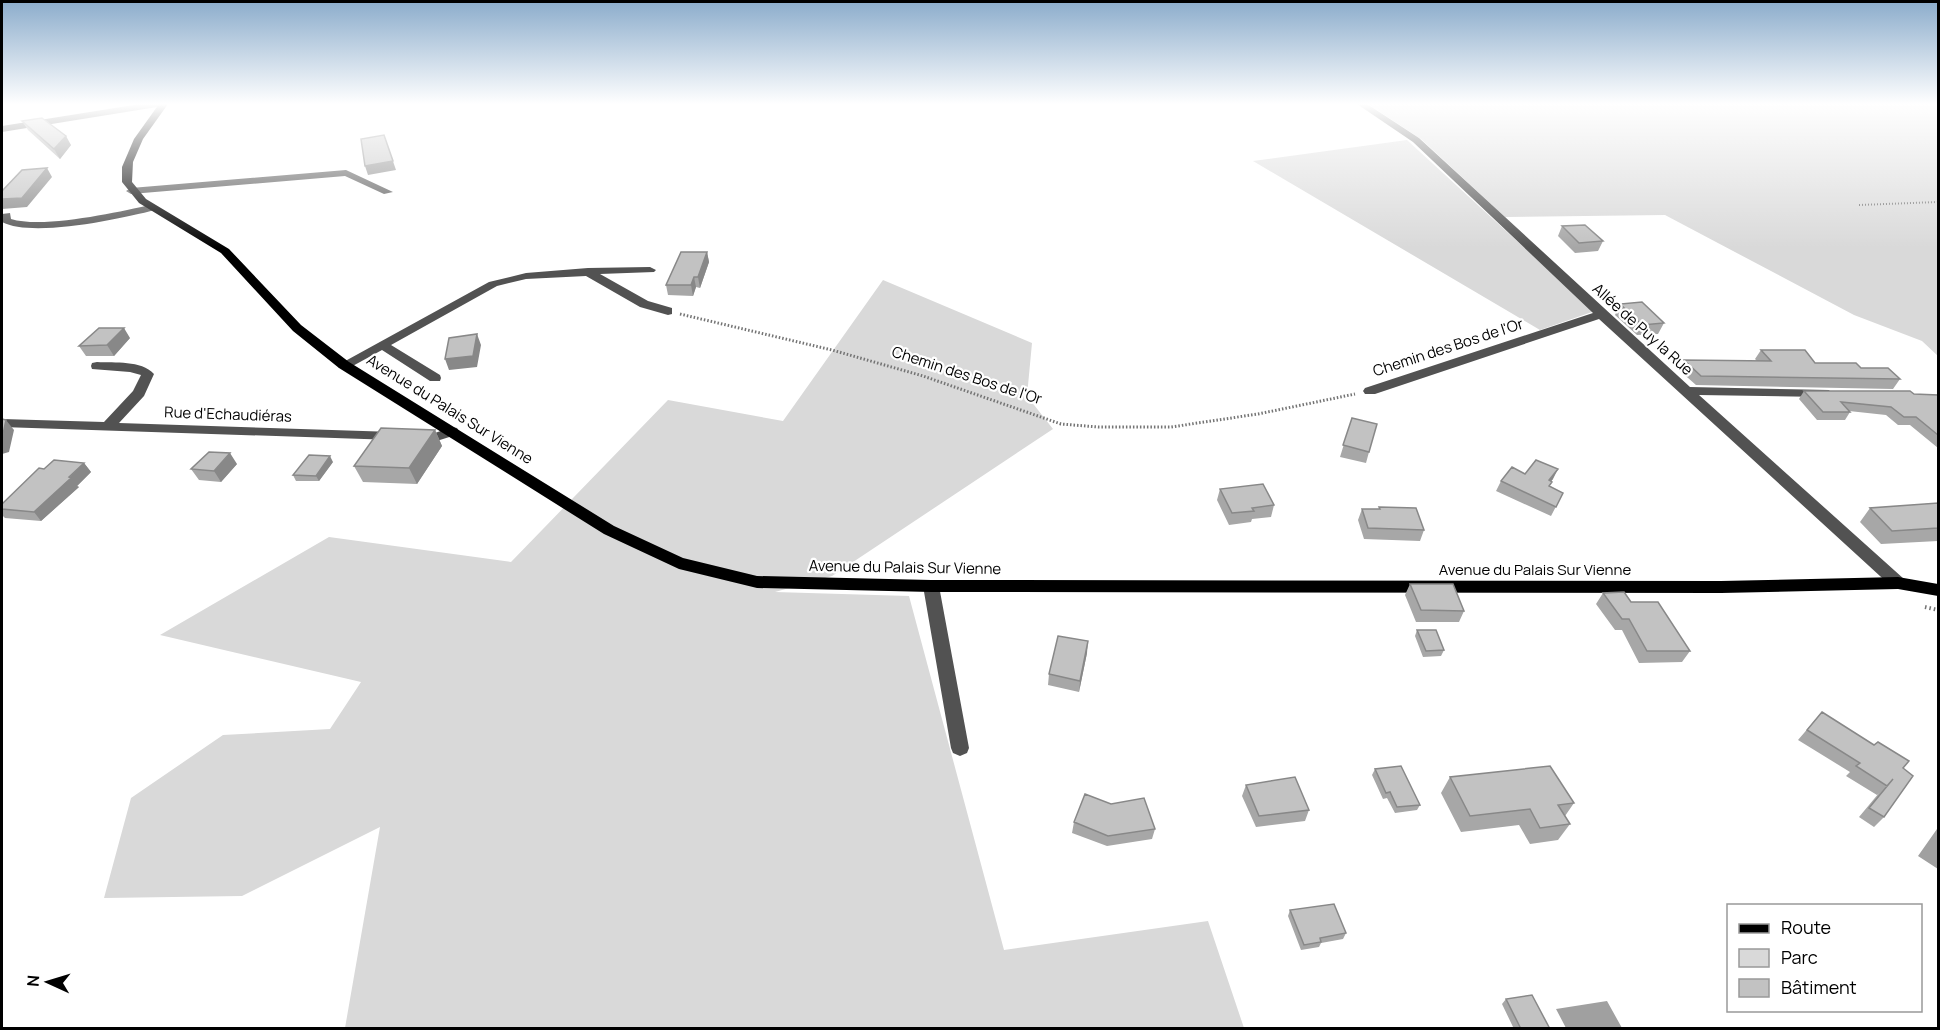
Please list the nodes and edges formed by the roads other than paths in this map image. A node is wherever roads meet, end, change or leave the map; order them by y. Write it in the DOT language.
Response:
graph roads {
  1 [pos="131,152"];
  2 [pos="1429,152"];
  3 [pos="131,191"];
  4 [pos="388,192"];
  5 [pos="152,208"];
  6 [pos="6,215"];
  7 [pos="650,270"];
  8 [pos="579,272"];
  9 [pos="668,311"];
  10 [pos="1601,314"];
  11 [pos="383,345"];
  12 [pos="344,365"];
  13 [pos="97,366"];
  14 [pos="435,378"];
  15 [pos="1370,391"];
  16 [pos="1686,391"];
  17 [pos="1840,393"];
  18 [pos="2,423"];
  19 [pos="106,427"];
  20 [pos="453,431"];
  21 [pos="1898,583"];
  22 [pos="931,586"];
  23 [pos="1938,590"];
  24 [pos="960,748"];
  1 -- 3 [label="main road"];
  2 -- 10 [label="street, Allée de Puy la Rue"];
  3 -- 4 [label="street"];
  3 -- 5 [label="main road, Avenue du Palais Sur Vienne"];
  5 -- 6 [label="street"];
  5 -- 12 [label="main road, Avenue du Palais Sur Vienne"];
  7 -- 8 [label="street"];
  8 -- 9 [label="street"];
  8 -- 11 [label="street"];
  10 -- 15 [label="street, Chemin des Bos de l'Or"];
  10 -- 16 [label="street, Allée de Puy la Rue"];
  11 -- 12 [label="street"];
  11 -- 14 [label="street"];
  12 -- 20 [label="main road, Avenue du Palais Sur Vienne"];
  13 -- 19 [label="street"];
  16 -- 17 [label="street"];
  16 -- 21 [label="street, Allée de Puy la Rue"];
  18 -- 19 [label="street, Rue d'Echaudiéras"];
  19 -- 20 [label="street, Rue d'Echaudiéras"];
  20 -- 22 [label="main road, Avenue du Palais Sur Vienne"];
  21 -- 22 [label="main road, Avenue du Palais Sur Vienne"];
  21 -- 23 [label="main road, Avenue du Palais Sur Vienne"];
  22 -- 24 [label="street"];
}
